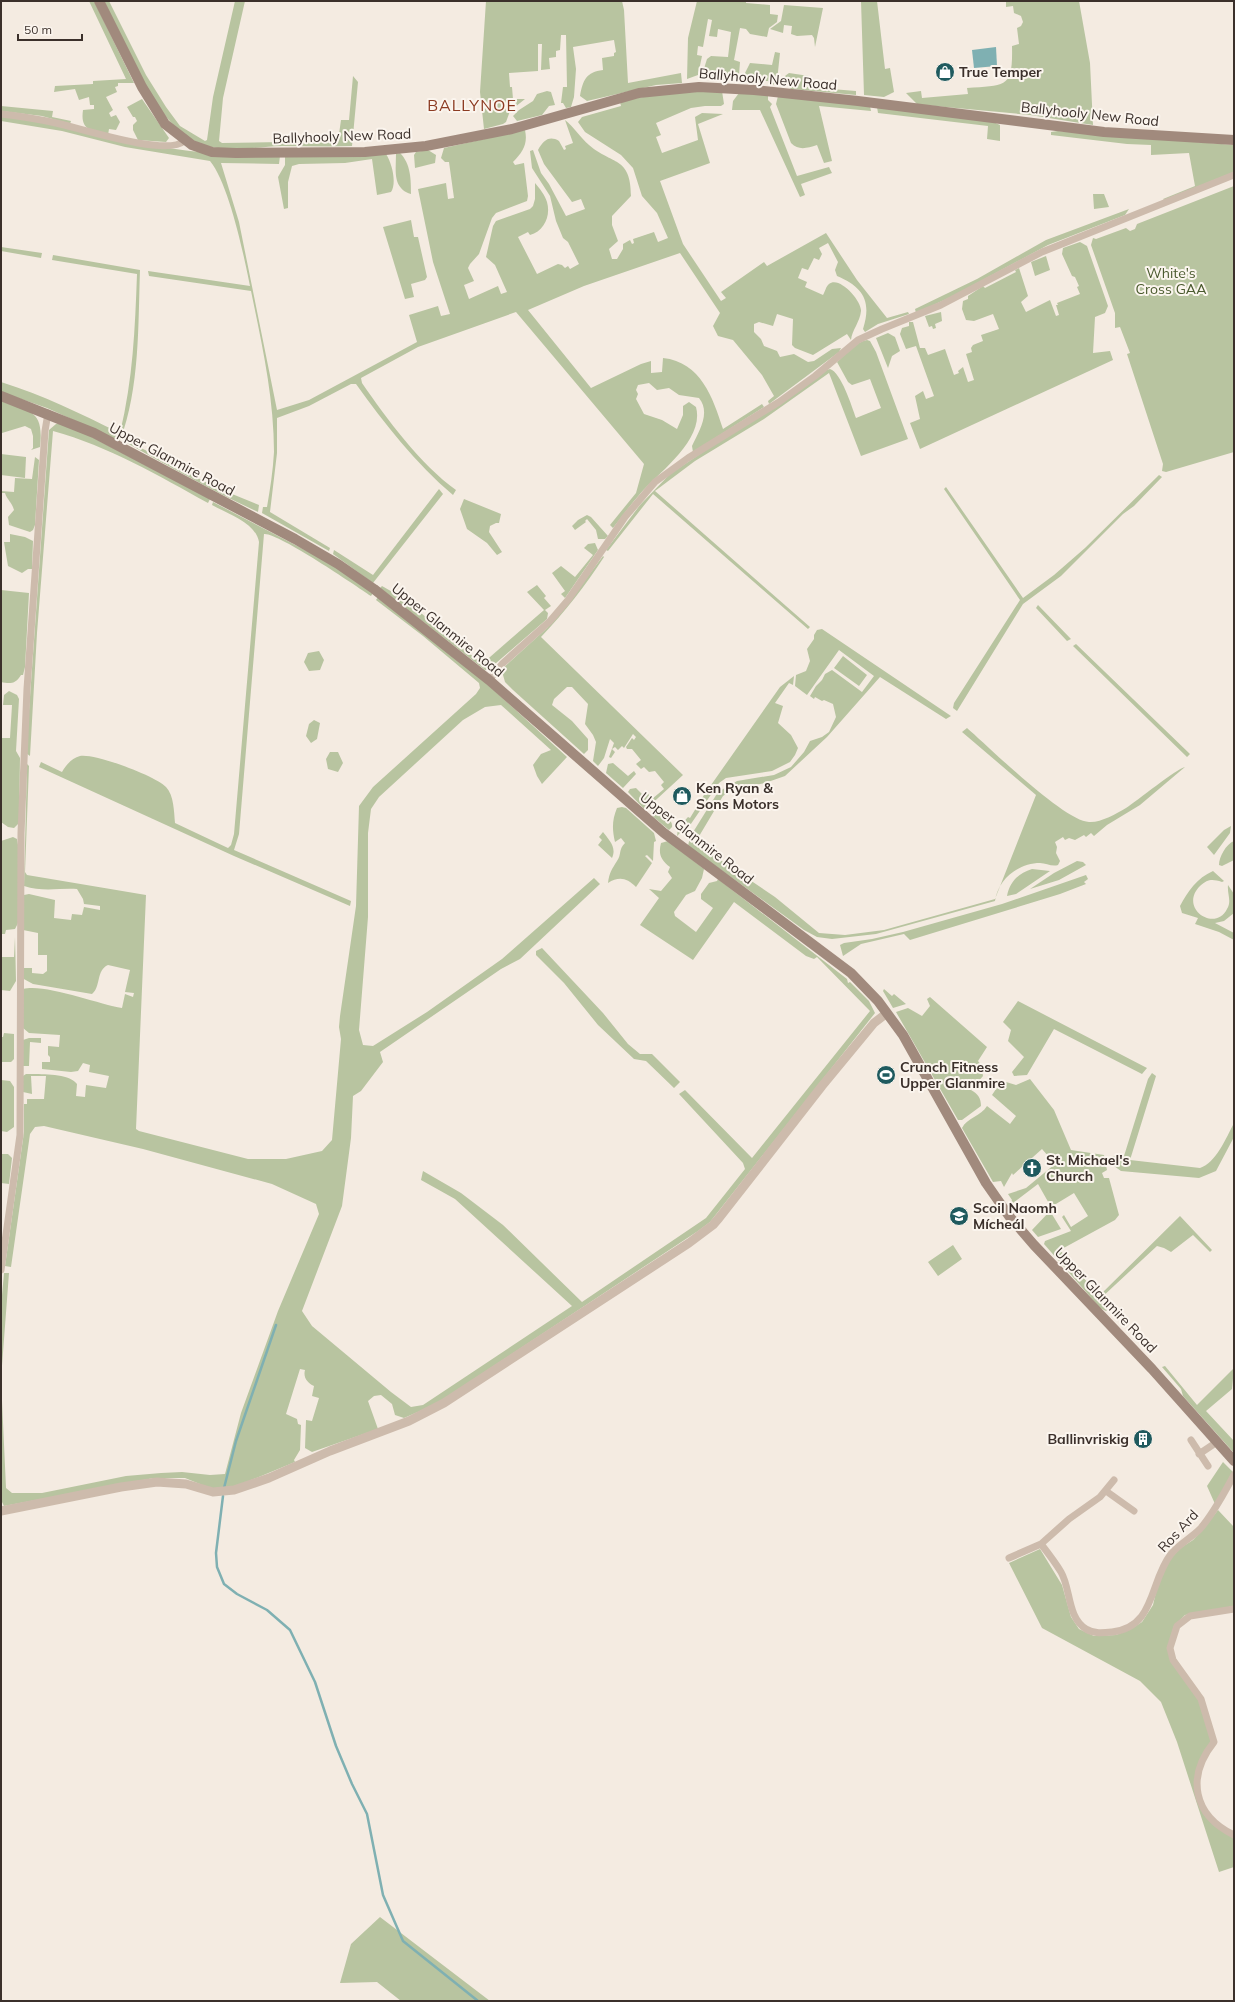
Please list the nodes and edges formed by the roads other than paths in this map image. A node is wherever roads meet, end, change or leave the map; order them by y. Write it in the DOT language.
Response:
graph roads {
  1 [pos="99,1"];
  2 [pos="1,114"];
  3 [pos="1234,140"];
  4 [pos="184,141"];
  5 [pos="1234,175"];
  6 [pos="1,396"];
  7 [pos="48,414"];
  8 [pos="489,680"];
  9 [pos="887,1013"];
  10 [pos="1,1270"];
  11 [pos="1191,1440"];
  12 [pos="1217,1442"];
  13 [pos="1199,1454"];
  14 [pos="1234,1461"];
  15 [pos="1208,1466"];
  16 [pos="1234,1475"];
  17 [pos="1114,1480"];
  18 [pos="1106,1491"];
  19 [pos="1,1511"];
  20 [pos="1134,1511"];
  21 [pos="1041,1544"];
  22 [pos="1009,1558"];
  23 [pos="1234,1609"];
  24 [pos="1234,1835"];
  1 -- 4 [label="main road, Ballyhooly New Road"];
  2 -- 4 [label="street"];
  3 -- 4 [label="main road, Ballyhooly New Road"];
  5 -- 8 [label="street"];
  6 -- 7 [label="main road, Upper Glanmire Road"];
  7 -- 8 [label="main road, Upper Glanmire Road"];
  7 -- 10 [label="street"];
  8 -- 9 [label="main road, Upper Glanmire Road"];
  9 -- 12 [label="main road, Upper Glanmire Road"];
  9 -- 19 [label="street"];
  11 -- 13 [label="street"];
  12 -- 13 [label="street"];
  12 -- 14 [label="main road, Upper Glanmire Road"];
  13 -- 15 [label="street"];
  16 -- 21 [label="street, Ros Ard"];
  17 -- 18 [label="street"];
  18 -- 20 [label="street"];
  18 -- 21 [label="street"];
  21 -- 22 [label="street"];
  23 -- 24 [label="street"];
}
